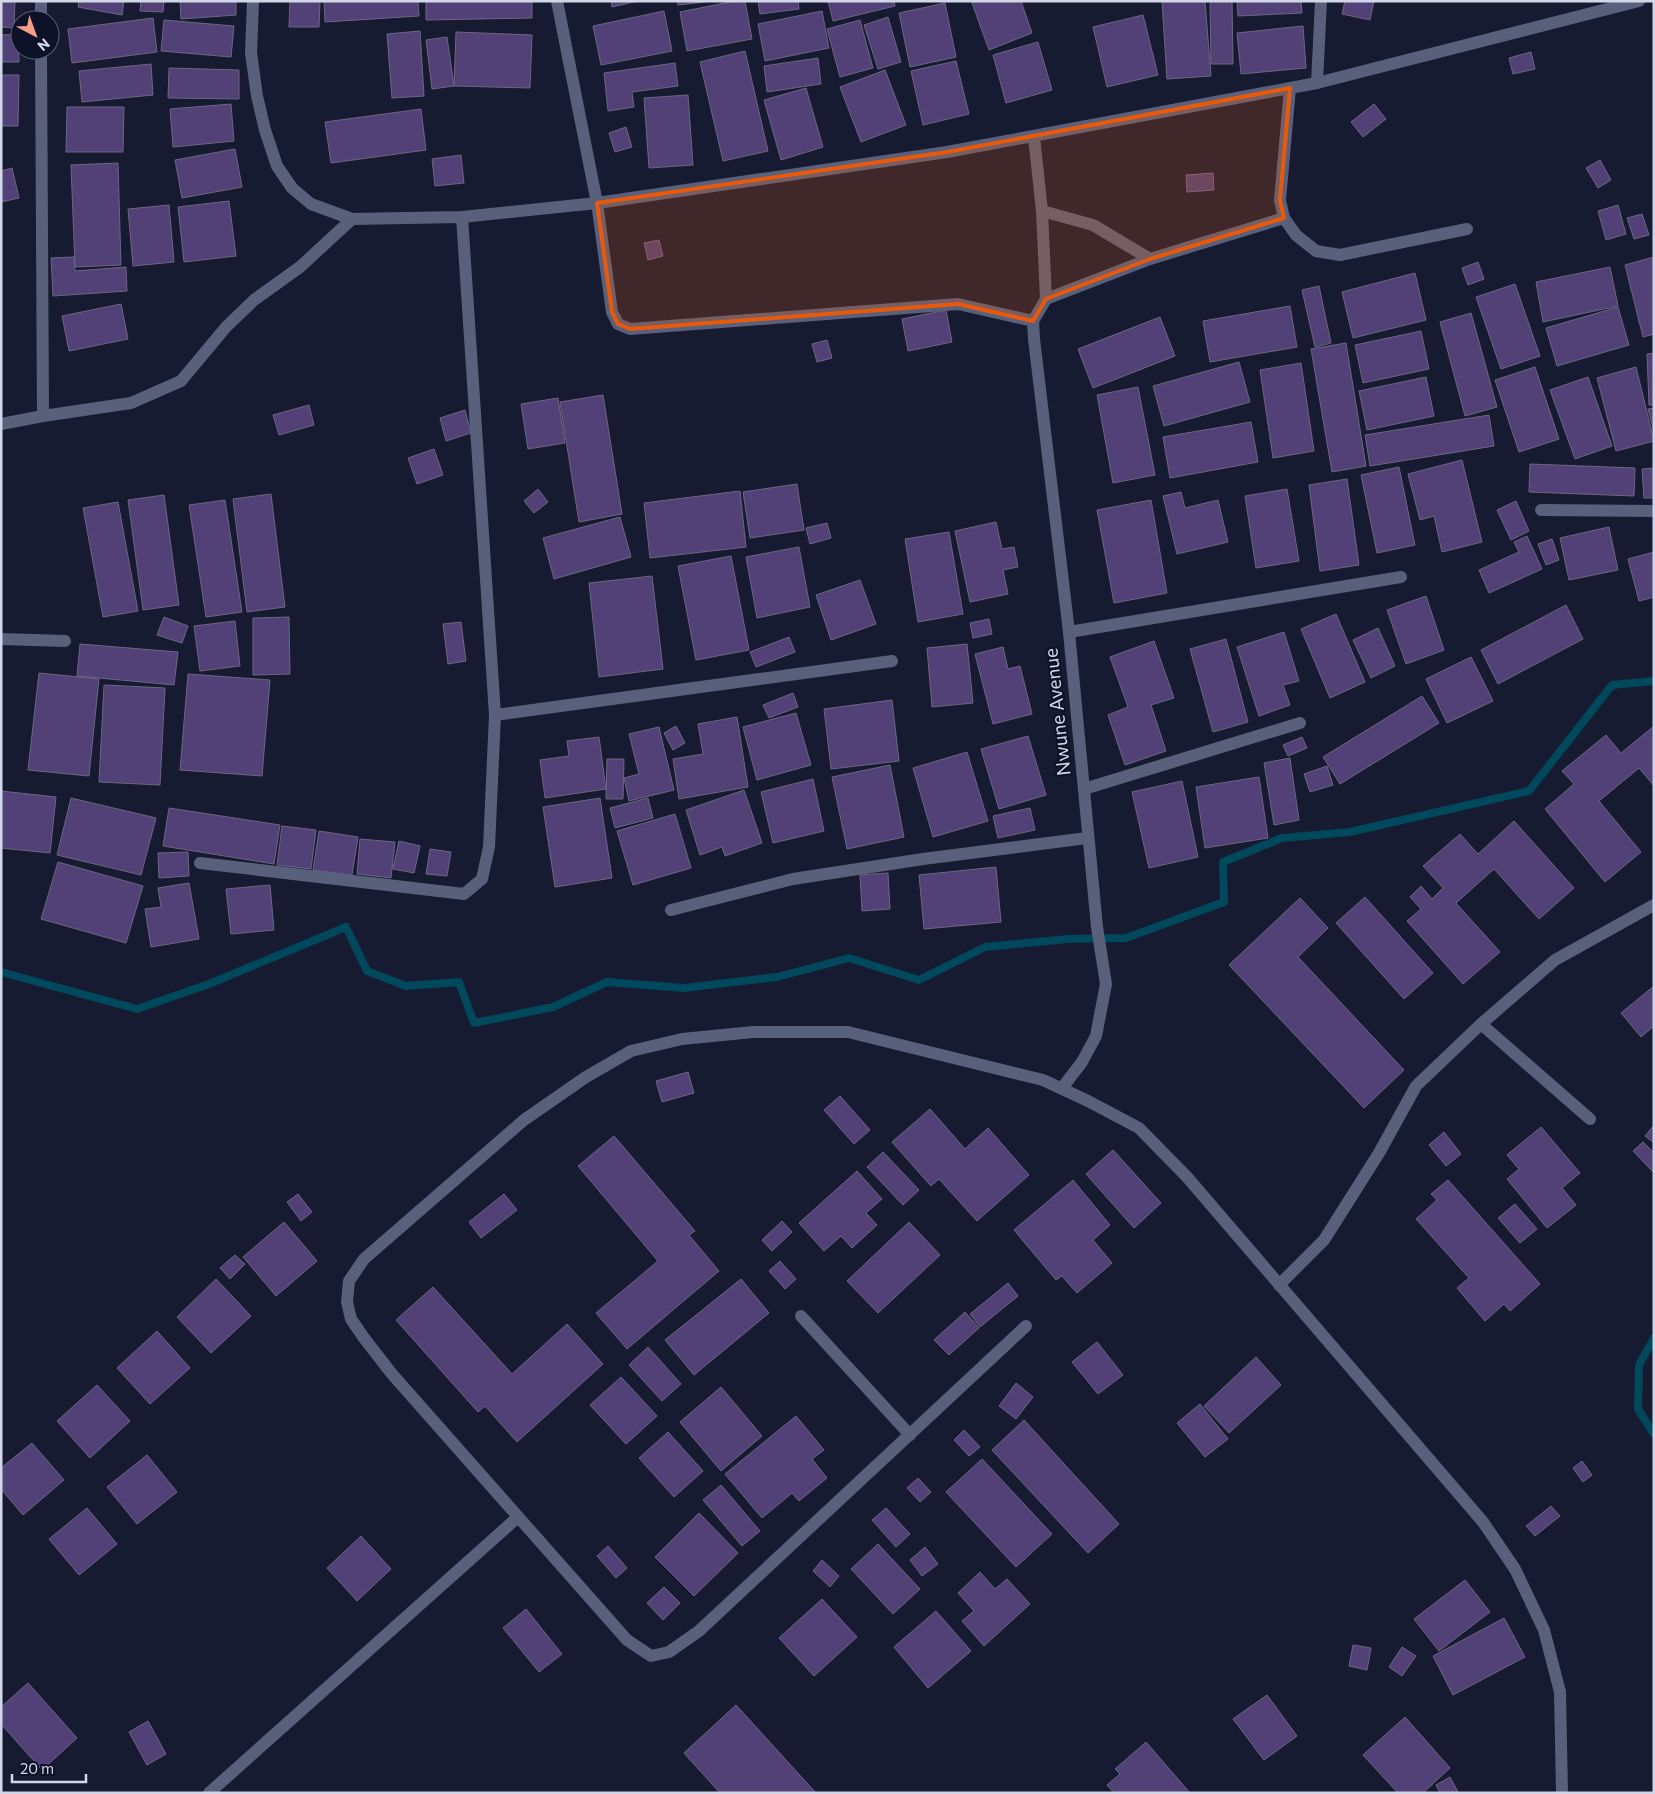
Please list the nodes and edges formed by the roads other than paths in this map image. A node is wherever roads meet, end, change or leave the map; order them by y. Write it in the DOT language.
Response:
graph roads {
  1 [pos="253,1"];
  2 [pos="557,1"];
  3 [pos="1320,1"];
  4 [pos="1639,1"];
  5 [pos="1594,6"];
  6 [pos="41,60"];
  7 [pos="1317,83"];
  8 [pos="1290,88"];
  9 [pos="1034,137"];
  10 [pos="597,203"];
  11 [pos="1042,211"];
  12 [pos="462,218"];
  13 [pos="1284,218"];
  14 [pos="352,219"];
  15 [pos="1467,229"];
  16 [pos="1150,258"];
  17 [pos="1046,299"];
  18 [pos="1033,321"];
  19 [pos="43,416"];
  20 [pos="1,424"];
  21 [pos="1541,510"];
  22 [pos="1654,511"];
  23 [pos="1401,577"];
  24 [pos="1069,632"];
  25 [pos="1,639"];
  26 [pos="65,641"];
  27 [pos="892,661"];
  28 [pos="495,715"];
  29 [pos="1300,723"];
  30 [pos="1084,789"];
  31 [pos="1087,838"];
  32 [pos="200,863"];
  33 [pos="1654,905"];
  34 [pos="671,910"];
  35 [pos="1481,1024"];
  36 [pos="1062,1088"];
  37 [pos="1590,1119"];
  38 [pos="1279,1285"];
  39 [pos="801,1316"];
  40 [pos="1026,1326"];
  41 [pos="910,1435"];
  42 [pos="518,1517"];
  43 [pos="209,1793"];
  44 [pos="1562,1793"];
  1 -- 14 [label="street"];
  2 -- 10 [label="street"];
  3 -- 7 [label="street"];
  4 -- 5 [label="street"];
  5 -- 7 [label="street"];
  6 -- 19 [label="street"];
  7 -- 8 [label="street"];
  8 -- 9 [label="street"];
  8 -- 13 [label="street"];
  9 -- 10 [label="street"];
  9 -- 11 [label="street"];
  10 -- 12 [label="street"];
  10 -- 18 [label="street"];
  11 -- 16 [label="street"];
  11 -- 17 [label="street"];
  12 -- 14 [label="street"];
  12 -- 28 [label="street"];
  13 -- 15 [label="street"];
  13 -- 16 [label="street"];
  14 -- 19 [label="street"];
  16 -- 17 [label="street"];
  17 -- 18 [label="street"];
  18 -- 24 [label="street, Nwune Avenue"];
  19 -- 20 [label="street"];
  21 -- 22 [label="street"];
  23 -- 24 [label="street"];
  24 -- 30 [label="street, Nwune Avenue"];
  25 -- 26 [label="street"];
  27 -- 28 [label="street"];
  28 -- 32 [label="street"];
  29 -- 30 [label="street"];
  30 -- 31 [label="street, Nwune Avenue"];
  31 -- 34 [label="street"];
  31 -- 36 [label="street, Nwune Avenue"];
  33 -- 35 [label="street"];
  35 -- 37 [label="street"];
  35 -- 38 [label="street"];
  36 -- 38 [label="street"];
  36 -- 42 [label="street"];
  38 -- 44 [label="street"];
  39 -- 41 [label="street"];
  40 -- 41 [label="street"];
  41 -- 42 [label="street"];
  42 -- 43 [label="street"];
}
